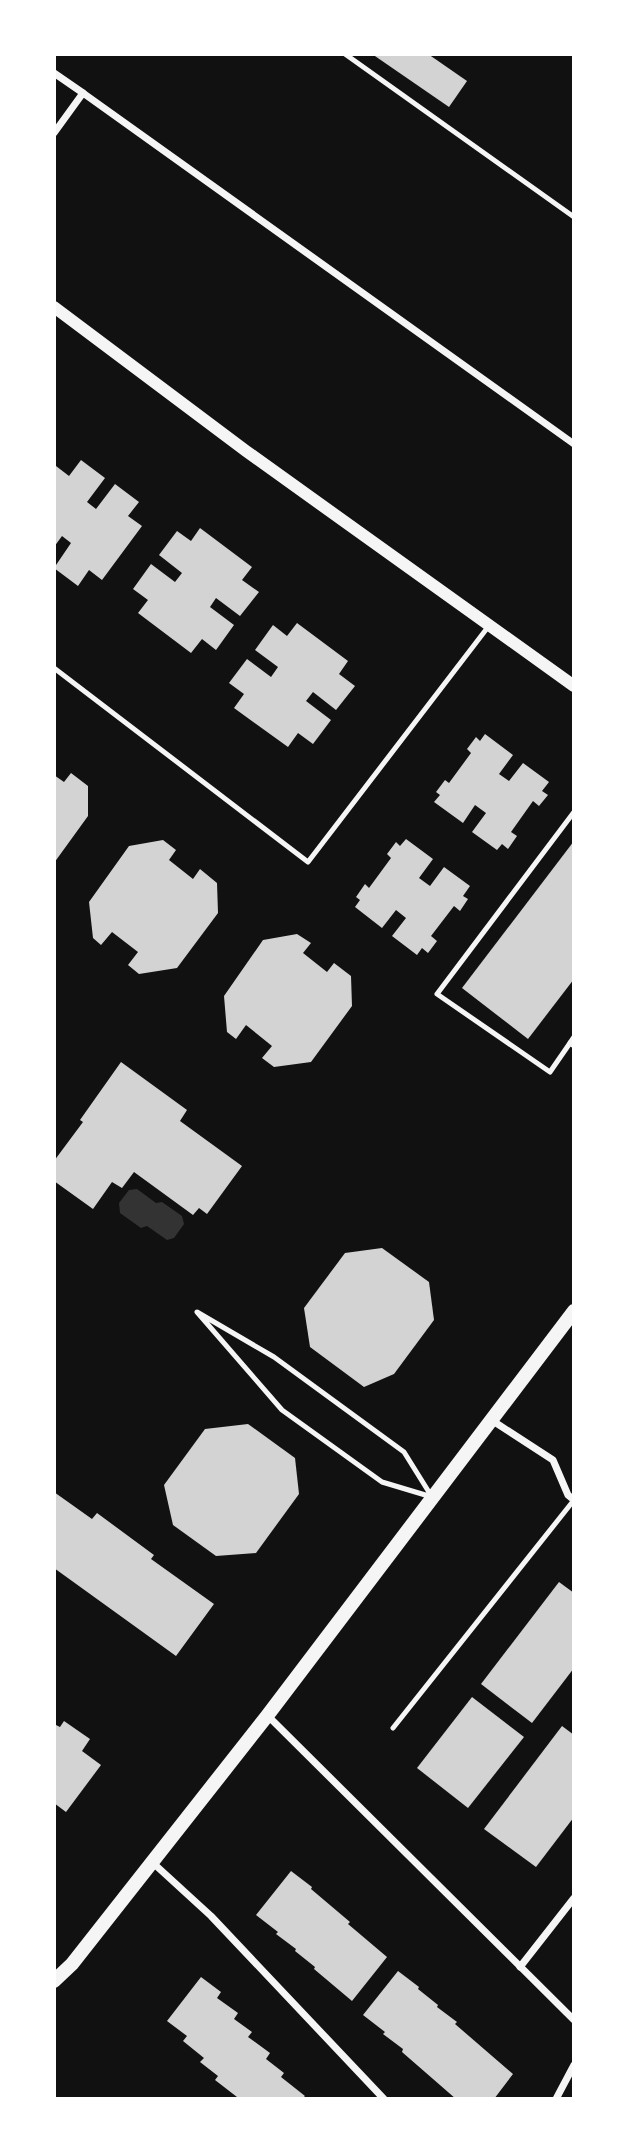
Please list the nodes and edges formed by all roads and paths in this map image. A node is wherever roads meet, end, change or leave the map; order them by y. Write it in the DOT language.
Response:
graph roads {
  1 [pos="345,54"];
  2 [pos="54,73"];
  3 [pos="83,93"];
  4 [pos="54,133"];
  5 [pos="574,217"];
  6 [pos="54,307"];
  7 [pos="574,444"];
  8 [pos="489,626"];
  9 [pos="54,668"];
  10 [pos="574,686"];
  11 [pos="574,812"];
  12 [pos="572,1042"];
  13 [pos="574,1312"];
  14 [pos="493,1421"];
  15 [pos="432,1497"];
  16 [pos="574,1500"];
  17 [pos="267,1716"];
  18 [pos="393,1728"];
  19 [pos="152,1861"];
  20 [pos="574,1898"];
  21 [pos="520,1967"];
  22 [pos="54,1981"];
  23 [pos="574,2020"];
  24 [pos="574,2065"];
  25 [pos="384,2099"];
  26 [pos="556,2099"];
  1 -- 5 [label="lane"];
  2 -- 3 [label="street"];
  3 -- 4 [label="street"];
  3 -- 7 [label="street"];
  6 -- 8 [label="street"];
  8 -- 9 [label="lane"];
  8 -- 10 [label="street"];
  11 -- 12 [label="lane"];
  13 -- 14 [label="main road"];
  14 -- 15 [label="main road"];
  14 -- 16 [label="street"];
  15 -- 15 [label="lane"];
  15 -- 17 [label="main road"];
  16 -- 18 [label="lane"];
  17 -- 19 [label="main road"];
  17 -- 21 [label="street"];
  19 -- 22 [label="main road"];
  19 -- 25 [label="street"];
  20 -- 21 [label="street"];
  21 -- 23 [label="street"];
  24 -- 26 [label="street"];
}
